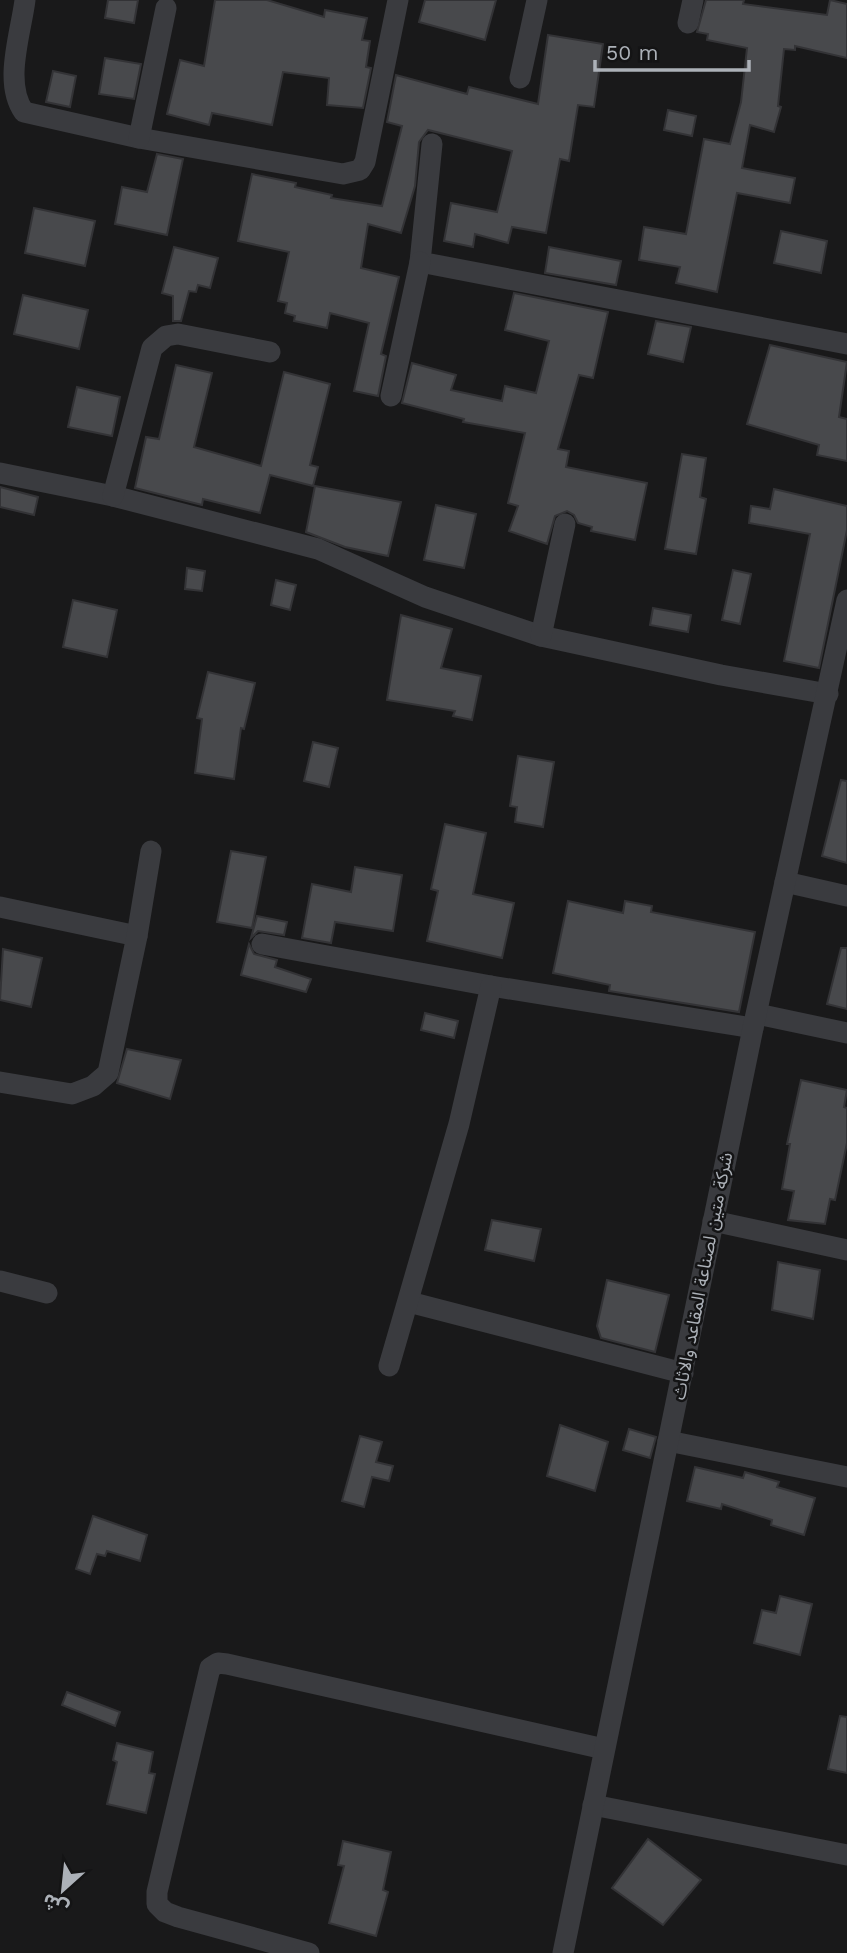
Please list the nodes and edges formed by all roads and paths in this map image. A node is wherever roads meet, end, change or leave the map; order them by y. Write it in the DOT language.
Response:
graph roads {
  1 [pos="25,0"];
  2 [pos="398,0"];
  3 [pos="537,0"];
  4 [pos="694,0"];
  5 [pos="166,8"];
  6 [pos="688,23"];
  7 [pos="520,78"];
  8 [pos="139,138"];
  9 [pos="432,144"];
  10 [pos="420,262"];
  11 [pos="847,344"];
  12 [pos="270,352"];
  13 [pos="391,396"];
  14 [pos="0,473"];
  15 [pos="113,496"];
  16 [pos="565,524"];
  17 [pos="847,600"];
  18 [pos="541,636"];
  19 [pos="828,694"];
  20 [pos="151,851"];
  21 [pos="785,882"];
  22 [pos="847,896"];
  23 [pos="0,907"];
  24 [pos="137,936"];
  25 [pos="262,944"];
  26 [pos="491,986"];
  27 [pos="755,1021"];
  28 [pos="847,1033"];
  29 [pos="0,1082"];
  30 [pos="713,1222"];
  31 [pos="847,1250"];
  32 [pos="0,1281"];
  33 [pos="47,1293"];
  34 [pos="409,1303"];
  35 [pos="388,1366"];
  36 [pos="683,1373"];
  37 [pos="668,1441"];
  38 [pos="847,1477"];
  39 [pos="604,1749"];
  40 [pos="593,1805"];
  41 [pos="847,1855"];
  42 [pos="309,1953"];
  43 [pos="563,1953"];
  1 -- 8 [label="street"];
  2 -- 8 [label="street"];
  3 -- 7 [label="street"];
  4 -- 6 [label="street"];
  5 -- 8 [label="street"];
  9 -- 10 [label="street"];
  10 -- 11 [label="street"];
  10 -- 13 [label="street"];
  12 -- 15 [label="street"];
  14 -- 15 [label="street"];
  15 -- 18 [label="street"];
  16 -- 18 [label="street"];
  17 -- 19 [label="street, شركة متين لصناعة المقاعد والاثاث"];
  18 -- 19 [label="street"];
  19 -- 21 [label="street, شركة متين لصناعة المقاعد والاثاث"];
  20 -- 24 [label="street"];
  21 -- 22 [label="street"];
  21 -- 27 [label="street, شركة متين لصناعة المقاعد والاثاث"];
  23 -- 24 [label="street"];
  24 -- 29 [label="street"];
  25 -- 26 [label="street"];
  26 -- 27 [label="street"];
  26 -- 34 [label="street"];
  27 -- 28 [label="street"];
  27 -- 30 [label="street, شركة متين لصناعة المقاعد والاثاث"];
  30 -- 31 [label="street"];
  30 -- 36 [label="street, شركة متين لصناعة المقاعد والاثاث"];
  32 -- 33 [label="street"];
  34 -- 35 [label="street"];
  34 -- 36 [label="street"];
  36 -- 37 [label="street, شركة متين لصناعة المقاعد والاثاث"];
  37 -- 38 [label="street"];
  37 -- 39 [label="street, شركة متين لصناعة المقاعد والاثاث"];
  39 -- 40 [label="street, شركة متين لصناعة المقاعد والاثاث"];
  39 -- 42 [label="street"];
  40 -- 41 [label="street"];
  40 -- 43 [label="street, شركة متين لصناعة المقاعد والاثاث"];
}
